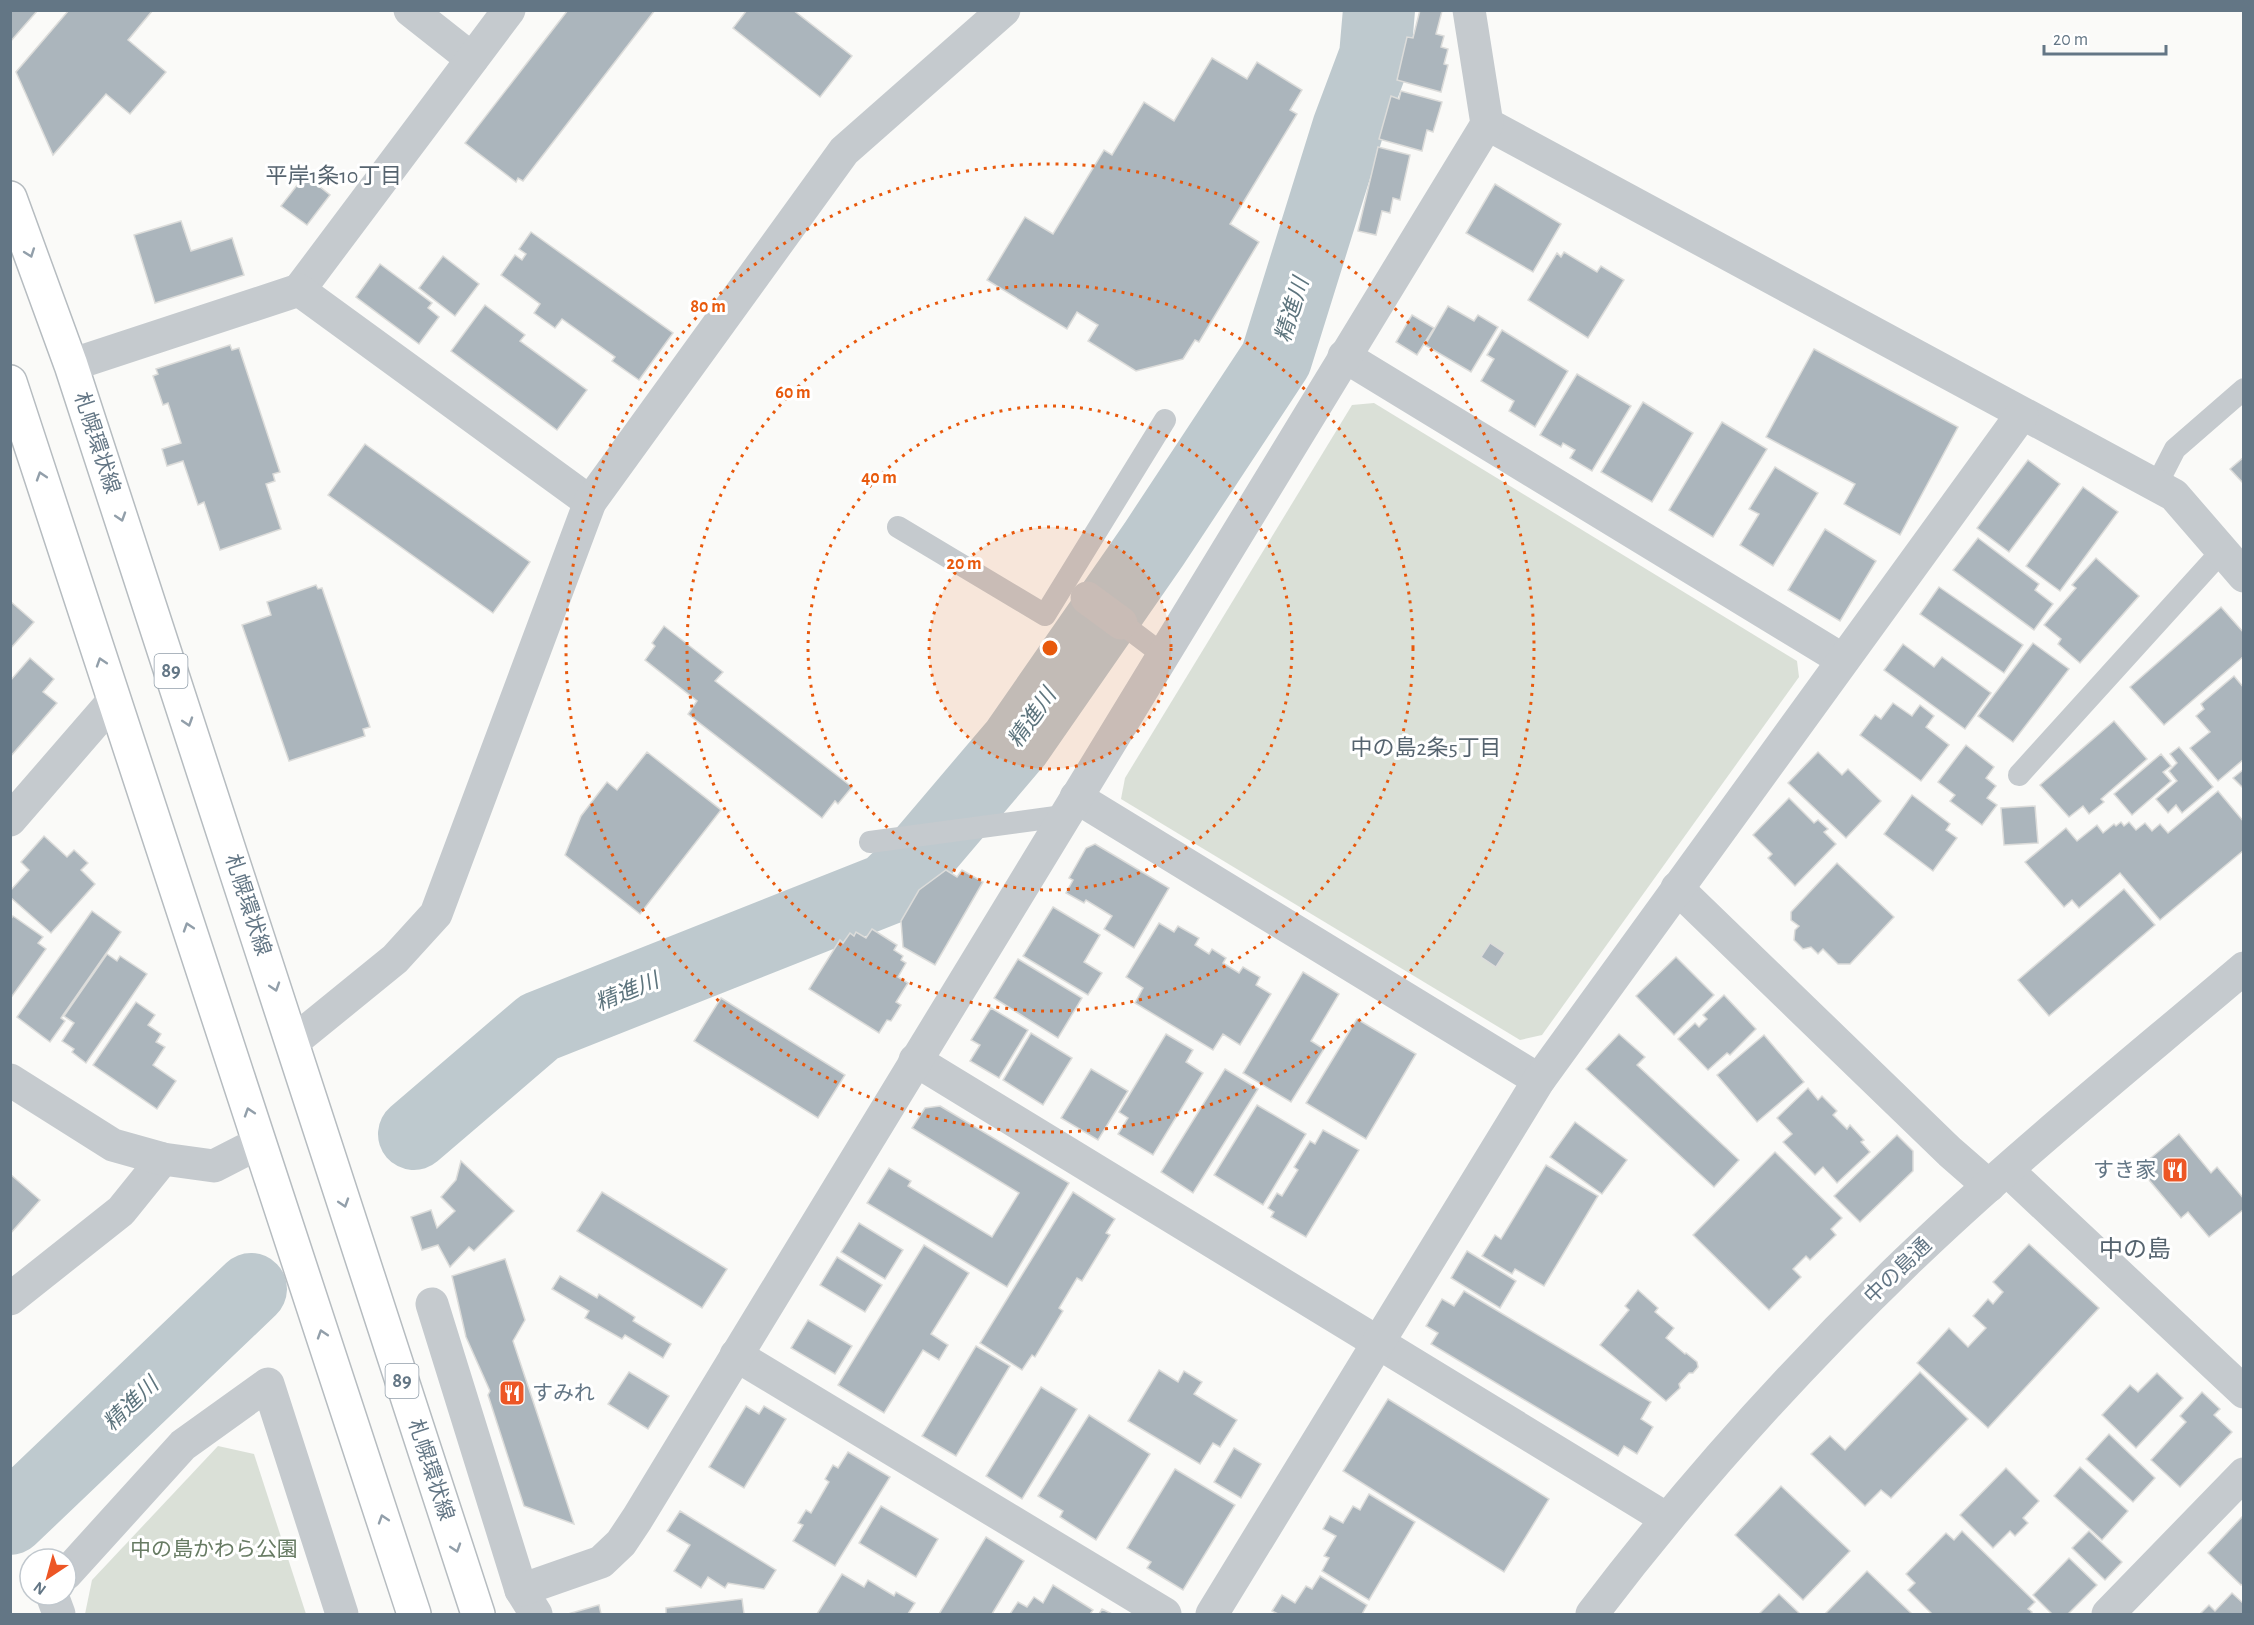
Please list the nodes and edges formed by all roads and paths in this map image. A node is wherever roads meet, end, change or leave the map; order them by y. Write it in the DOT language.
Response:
graph roads {
  1 [pos="410,10"];
  2 [pos="509,10"];
  3 [pos="1004,10"];
  4 [pos="1469,10"];
  5 [pos="472,59"];
  6 [pos="1486,124"];
  7 [pos="10,198"];
  8 [pos="299,290"];
  9 [pos="1344,356"];
  10 [pos="71,365"];
  11 [pos="11,385"];
  12 [pos="2244,389"];
  13 [pos="2022,414"];
  14 [pos="1165,420"];
  15 [pos="2156,486"];
  16 [pos="590,502"];
  17 [pos="898,527"];
  18 [pos="2222,551"];
  19 [pos="2244,576"];
  20 [pos="1077,590"];
  21 [pos="1121,623"];
  22 [pos="1162,654"];
  23 [pos="1843,660"];
  24 [pos="114,700"];
  25 [pos="2019,775"];
  26 [pos="1070,807"];
  27 [pos="10,820"];
  28 [pos="870,842"];
  29 [pos="1677,888"];
  30 [pos="2244,968"];
  31 [pos="293,1042"];
  32 [pos="915,1060"];
  33 [pos="10,1080"];
  34 [pos="1539,1080"];
  35 [pos="260,1143"];
  36 [pos="163,1159"];
  37 [pos="1998,1178"];
  38 [pos="10,1299"];
  39 [pos="432,1304"];
  40 [pos="1378,1342"];
  41 [pos="736,1355"];
  42 [pos="2244,1392"];
  43 [pos="2244,1474"];
  44 [pos="1667,1519"];
  45 [pos="78,1561"];
  46 [pos="528,1602"];
  47 [pos="1599,1612"];
  48 [pos="342,1614"];
  49 [pos="414,1614"];
  50 [pos="478,1614"];
  51 [pos="1165,1614"];
  52 [pos="1212,1614"];
  53 [pos="2108,1614"];
  1 -- 5 [label="street"];
  2 -- 5 [label="street"];
  3 -- 16 [label="street"];
  4 -- 6 [label="street"];
  5 -- 8 [label="street"];
  6 -- 9 [label="street"];
  6 -- 13 [label="street"];
  7 -- 10 [label="main road, 札幌環状線 / 89, one-way"];
  8 -- 10 [label="street"];
  8 -- 16 [label="street"];
  9 -- 22 [label="street"];
  9 -- 23 [label="street"];
  10 -- 31 [label="main road, 札幌環状線 / 89, one-way"];
  24 -- 11 [label="main road, one-way"];
  12 -- 15 [label="lane"];
  13 -- 15 [label="street"];
  13 -- 23 [label="street"];
  14 -- 20 [label="lane"];
  15 -- 18 [label="street"];
  16 -- 31 [label="street"];
  17 -- 20 [label="lane"];
  18 -- 19 [label="street"];
  18 -- 25 [label="lane"];
  20 -- 21 [label="street"];
  21 -- 22 [label="lane"];
  22 -- 26 [label="street"];
  23 -- 29 [label="street"];
  24 -- 27 [label="street"];
  35 -- 24 [label="main road, one-way"];
  26 -- 28 [label="lane"];
  26 -- 32 [label="street"];
  26 -- 34 [label="street"];
  29 -- 34 [label="street"];
  29 -- 37 [label="street"];
  30 -- 37 [label="street, 中の島通"];
  31 -- 50 [label="main road, 札幌環状線 / 89, one-way"];
  32 -- 40 [label="street"];
  32 -- 41 [label="street"];
  33 -- 36 [label="street"];
  34 -- 40 [label="street"];
  35 -- 36 [label="street"];
  49 -- 35 [label="main road, one-way"];
  36 -- 38 [label="street"];
  37 -- 42 [label="street"];
  37 -- 44 [label="street, 中の島通"];
  39 -- 46 [label="street"];
  40 -- 44 [label="street"];
  40 -- 52 [label="street"];
  41 -- 46 [label="street"];
  41 -- 51 [label="street"];
  43 -- 53 [label="street"];
  44 -- 47 [label="street, 中の島通"];
  45 -- 48 [label="street"];
}
